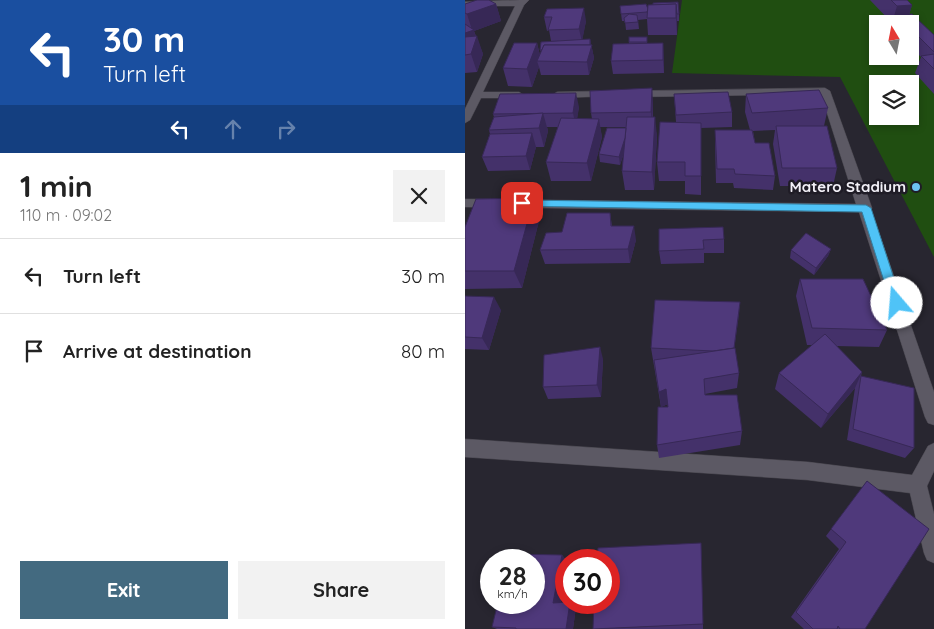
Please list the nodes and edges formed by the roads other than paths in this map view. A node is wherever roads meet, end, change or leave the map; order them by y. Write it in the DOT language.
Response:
graph roads {
  1 [pos="523,2"];
  2 [pos="465,4"];
  3 [pos="527,95"];
  4 [pos="547,95"];
  5 [pos="478,96"];
  6 [pos="465,120"];
  7 [pos="465,202"];
  8 [pos="866,208"];
  9 [pos="934,417"];
  10 [pos="465,448"];
  11 [pos="934,452"];
  12 [pos="917,485"];
  13 [pos="934,553"];
  1 -- 2 [label="street"];
  1 -- 5 [label="street"];
  3 -- 5 [label="street"];
  4 -- 8 [label="street"];
  5 -- 6 [label="street"];
  7 -- 8 [label="street"];
  8 -- 9 [label="street"];
  10 -- 12 [label="street"];
  11 -- 12 [label="street"];
  12 -- 13 [label="street"];
}
